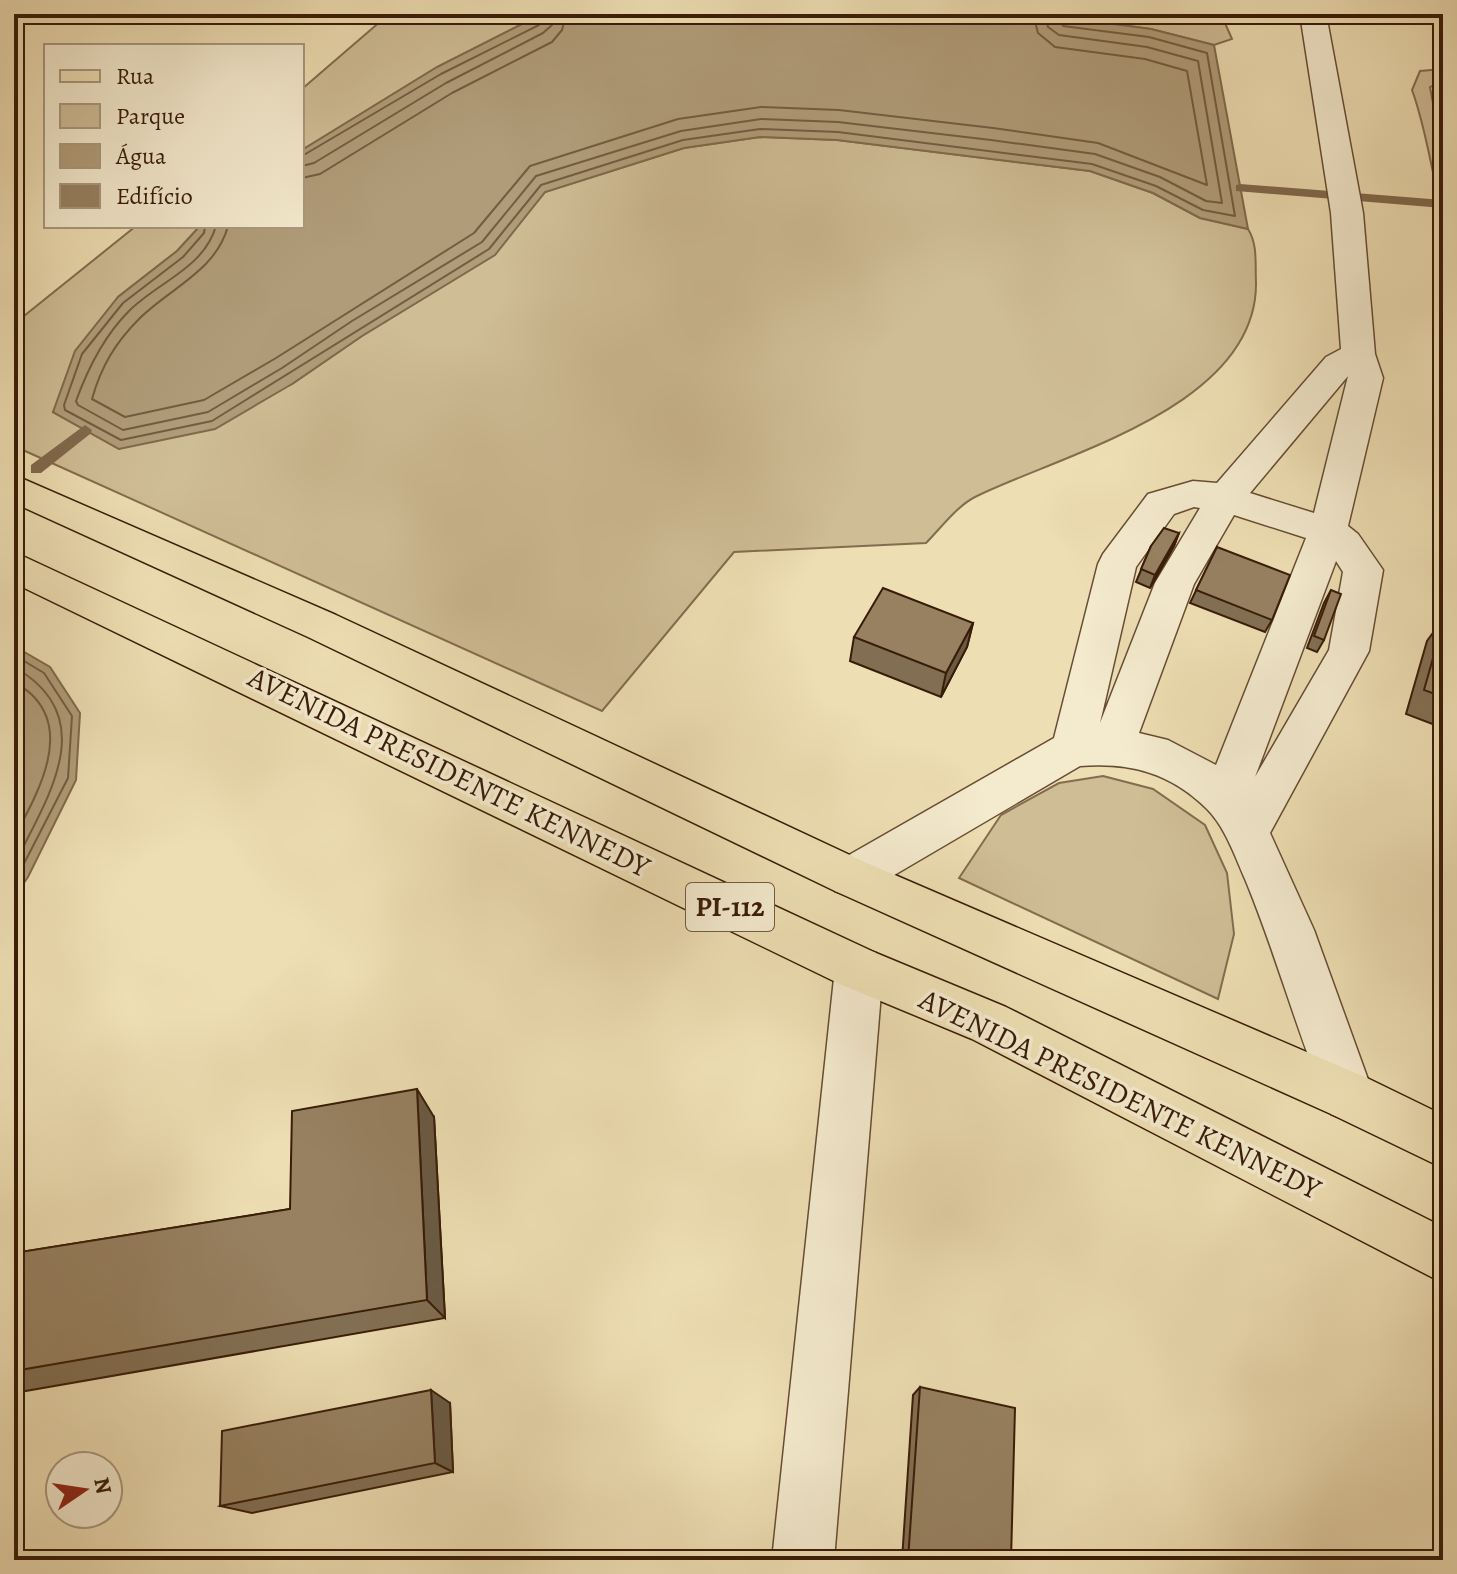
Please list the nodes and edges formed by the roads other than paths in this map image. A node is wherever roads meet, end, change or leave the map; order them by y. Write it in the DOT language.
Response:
graph roads {
  1 [pos="1313,14"];
  2 [pos="1358,354"];
  3 [pos="14,488"];
  4 [pos="1225,498"];
  5 [pos="1328,531"];
  6 [pos="14,566"];
  7 [pos="1093,747"];
  8 [pos="1236,815"];
  9 [pos="851,877"];
  10 [pos="859,969"];
  11 [pos="1349,1096"];
  12 [pos="1443,1142"];
  13 [pos="1443,1256"];
  14 [pos="803,1560"];
  1 -- 2 [label="street"];
  2 -- 4 [label="street"];
  2 -- 5 [label="street"];
  3 -- 9 [label="main road, PI-112"];
  4 -- 5 [label="street"];
  4 -- 7 [label="street"];
  4 -- 7 [label="street"];
  5 -- 8 [label="street"];
  5 -- 8 [label="street"];
  6 -- 10 [label="main road, AVENIDA PRESIDENTE KENNEDY / PI-112"];
  7 -- 8 [label="street"];
  7 -- 9 [label="street"];
  8 -- 11 [label="street"];
  9 -- 11 [label="main road, PI-112"];
  10 -- 13 [label="main road, AVENIDA PRESIDENTE KENNEDY / PI-112"];
  10 -- 14 [label="street"];
  11 -- 12 [label="main road, PI-112"];
}
